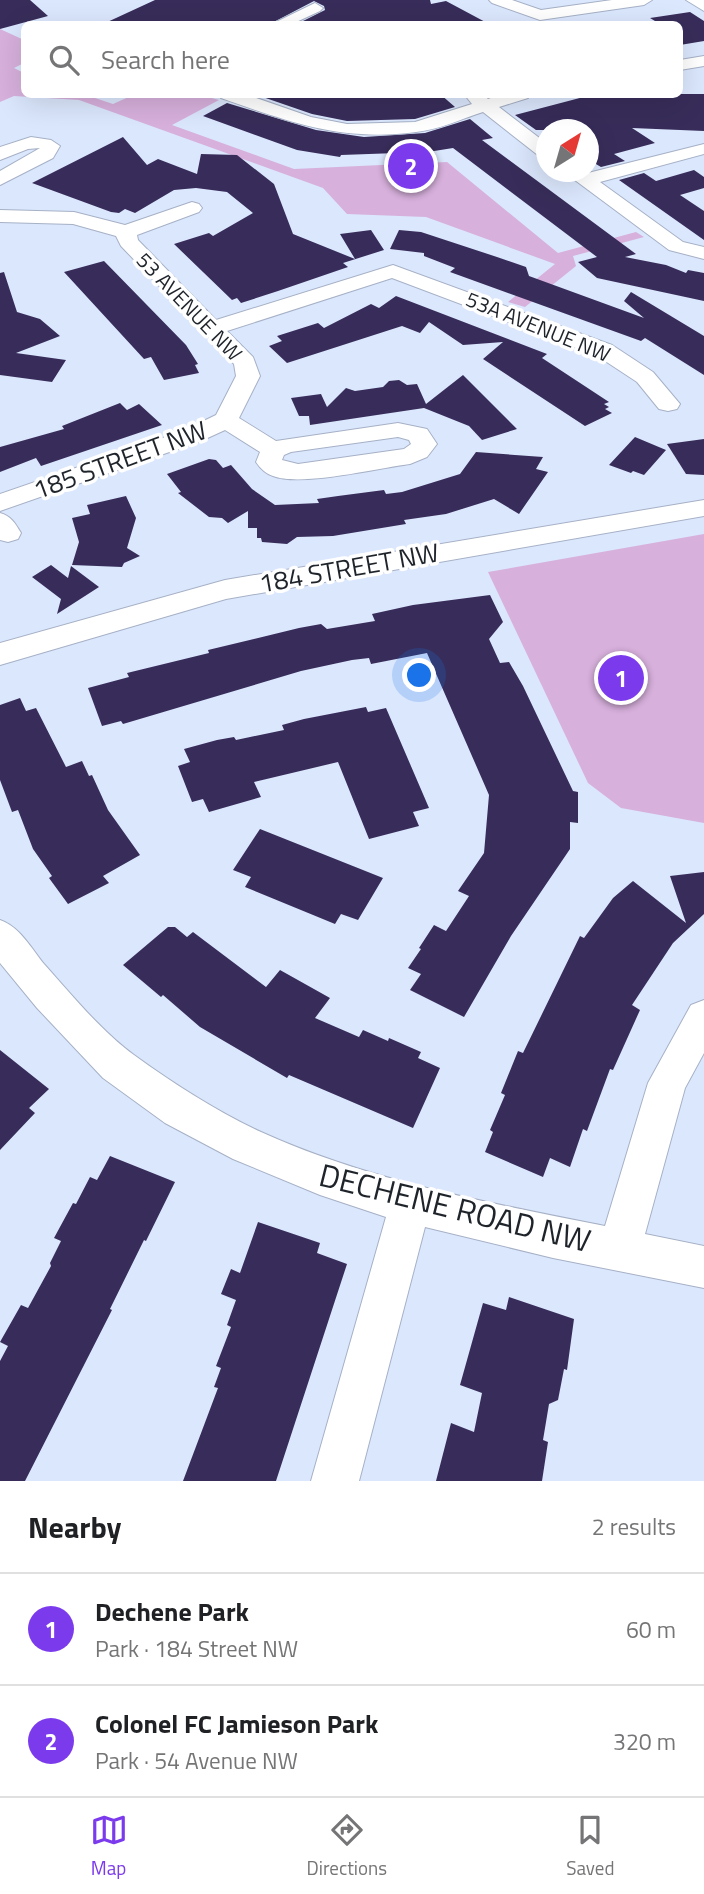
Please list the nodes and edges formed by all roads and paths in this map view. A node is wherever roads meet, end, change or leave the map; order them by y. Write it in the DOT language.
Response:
graph roads {
  1 [pos="497,0"];
  2 [pos="644,0"];
  3 [pos="694,0"];
  4 [pos="704,6"];
  5 [pos="315,8"];
  6 [pos="287,21"];
  7 [pos="704,61"];
  8 [pos="683,64"];
  9 [pos="238,98"];
  10 [pos="477,100"];
  11 [pos="536,144"];
  12 [pos="701,149"];
  13 [pos="0,154"];
  14 [pos="599,172"];
  15 [pos="0,179"];
  16 [pos="587,182"];
  17 [pos="192,208"];
  18 [pos="0,216"];
  19 [pos="126,232"];
  20 [pos="704,253"];
  21 [pos="212,328"];
  22 [pos="668,404"];
  23 [pos="226,420"];
  24 [pos="273,450"];
  25 [pos="0,503"];
  26 [pos="704,508"];
  27 [pos="0,654"];
  28 [pos="0,935"];
  29 [pos="704,1017"];
  30 [pos="410,1204"];
  31 [pos="619,1249"];
  32 [pos="704,1267"];
  33 [pos="335,1481"];
  1 -- 2 [label="street"];
  3 -- 4 [label="street"];
  5 -- 6 [label="street"];
  7 -- 8 [label="street"];
  9 -- 10 [label="street"];
  10 -- 11 [label="street"];
  12 -- 14 [label="street"];
  13 -- 15 [label="street"];
  16 -- 20 [label="street"];
  17 -- 19 [label="street, 53 AVENUE NW"];
  18 -- 19 [label="street, 53 AVENUE NW"];
  19 -- 21 [label="street, 53 AVENUE NW"];
  21 -- 22 [label="street, 53A AVENUE NW"];
  21 -- 23 [label="street, 53 AVENUE NW"];
  23 -- 24 [label="street, 185 STREET NW"];
  23 -- 25 [label="street, 185 STREET NW"];
  24 -- 24 [label="street, 185 STREET NW"];
  26 -- 27 [label="street, 184 STREET NW"];
  28 -- 30 [label="street, DECHENE ROAD NW"];
  29 -- 31 [label="street, DECHENE ROAD NW"];
  30 -- 31 [label="street, DECHENE ROAD NW"];
  30 -- 33 [label="street"];
  31 -- 32 [label="street, DECHENE ROAD NW"];
}
